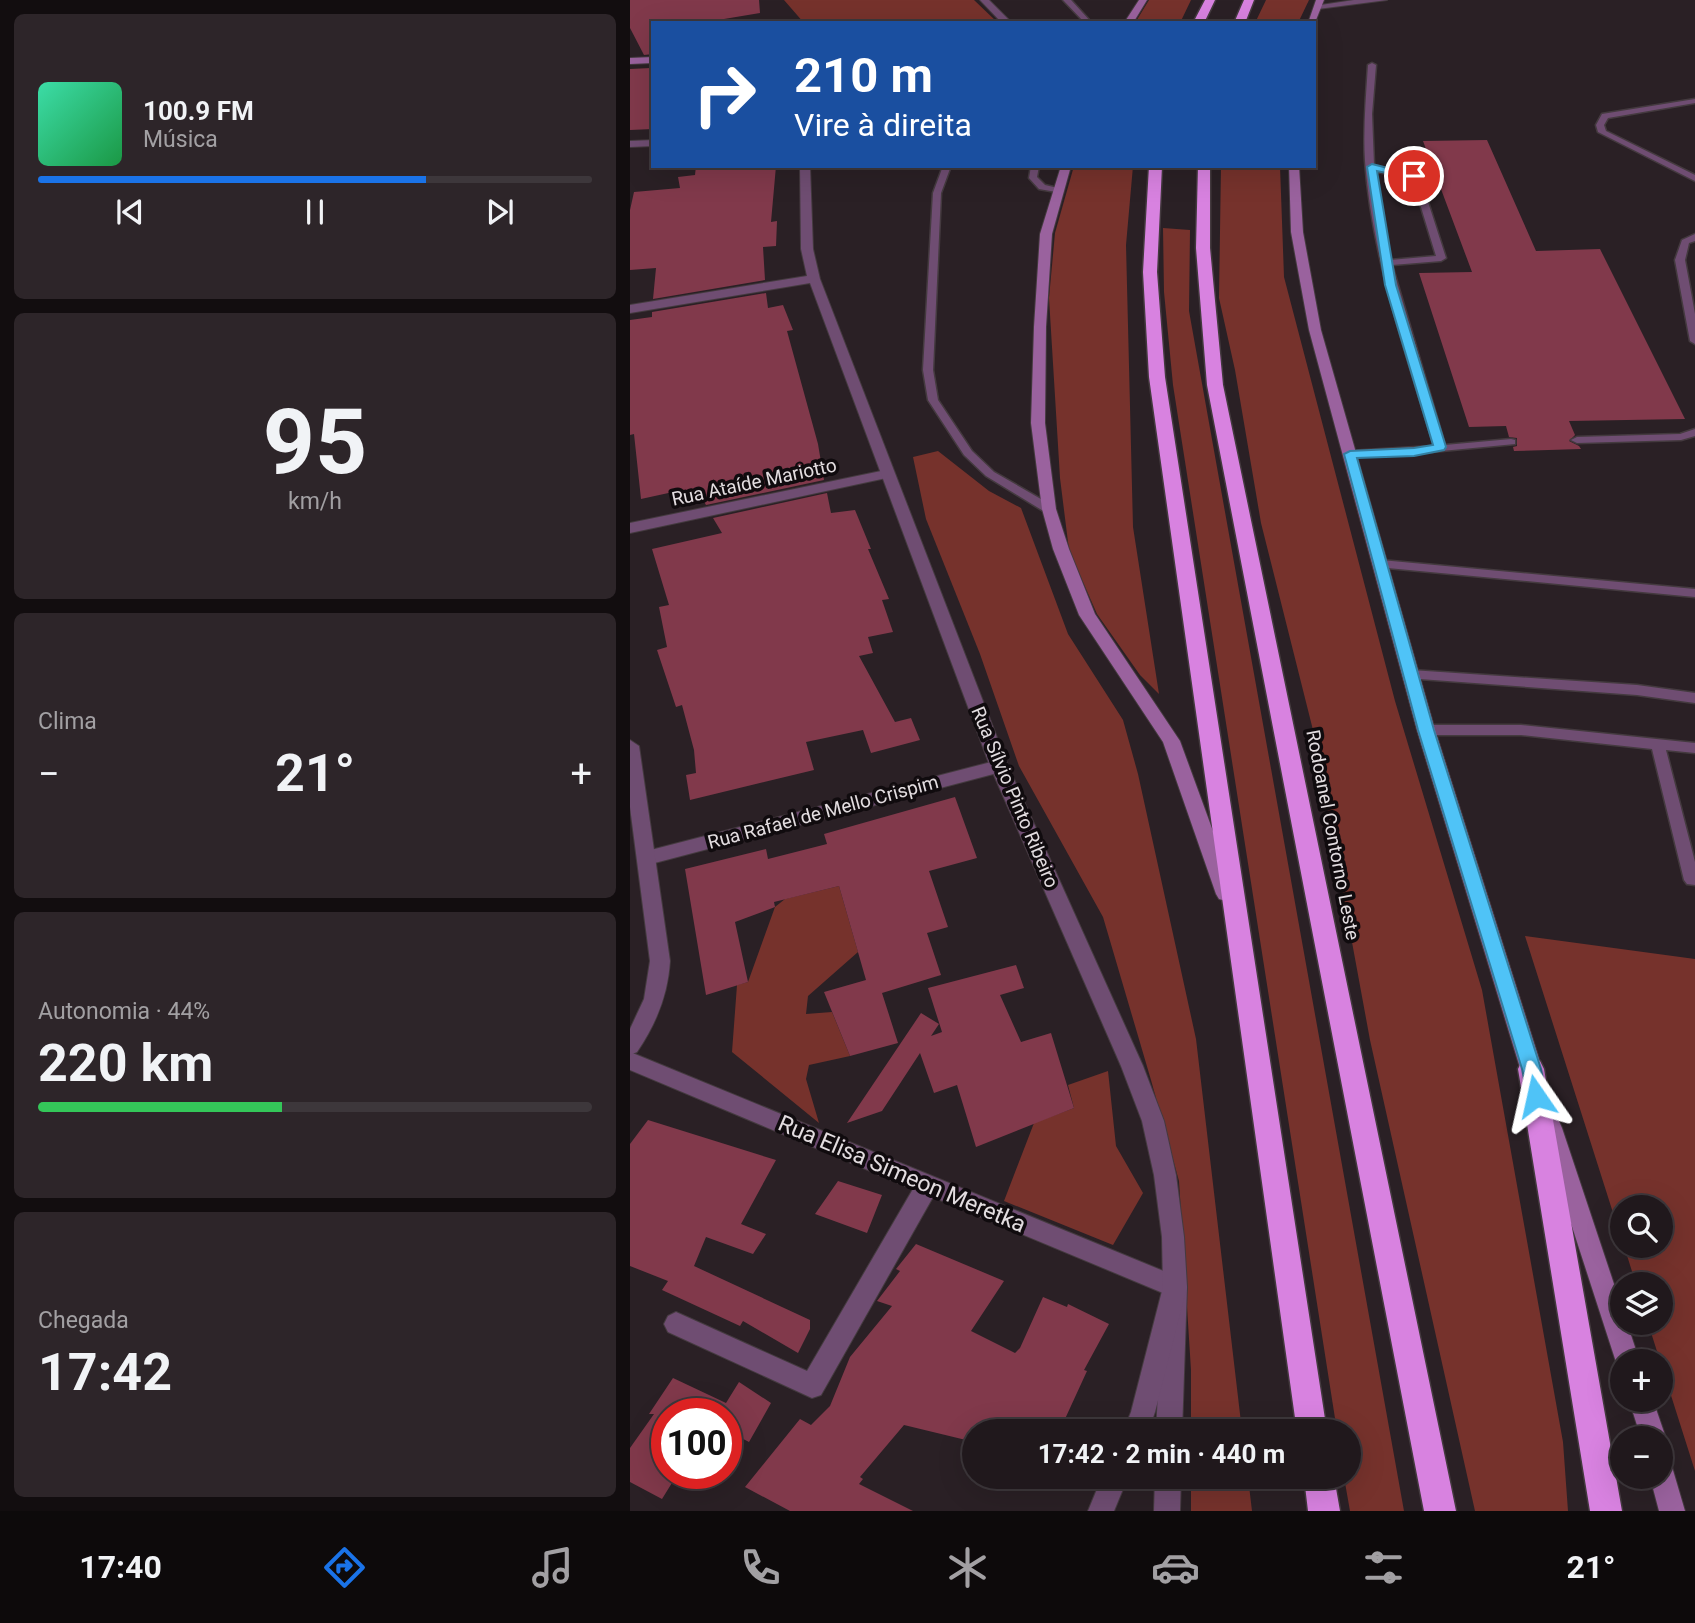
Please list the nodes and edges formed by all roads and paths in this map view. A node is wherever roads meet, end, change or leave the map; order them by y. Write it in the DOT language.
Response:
graph roads {
  1 [pos="984,0"];
  2 [pos="1067,0"];
  3 [pos="1143,0"];
  4 [pos="1210,0"];
  5 [pos="1249,0"];
  6 [pos="1384,0"];
  7 [pos="1319,3"];
  8 [pos="1006,21"];
  9 [pos="1087,21"];
  10 [pos="1129,21"];
  11 [pos="1199,21"];
  12 [pos="1240,21"];
  13 [pos="1313,21"];
  14 [pos="630,61"];
  15 [pos="651,61"];
  16 [pos="1372,65"];
  17 [pos="1695,101"];
  18 [pos="651,143"];
  19 [pos="630,144"];
  20 [pos="1372,167"];
  21 [pos="805,168"];
  22 [pos="946,168"];
  23 [pos="1035,168"];
  24 [pos="1065,168"];
  25 [pos="1156,168"];
  26 [pos="1204,168"];
  27 [pos="1294,168"];
  28 [pos="1695,178"];
  29 [pos="1059,191"];
  30 [pos="1695,237"];
  31 [pos="1386,262"];
  32 [pos="814,279"];
  33 [pos="630,309"];
  34 [pos="1695,341"];
  35 [pos="1695,432"];
  36 [pos="1577,440"];
  37 [pos="1511,442"];
  38 [pos="1440,447"];
  39 [pos="1350,454"];
  40 [pos="886,474"];
  41 [pos="1049,509"];
  42 [pos="630,528"];
  43 [pos="1381,564"];
  44 [pos="1695,593"];
  45 [pos="1411,675"];
  46 [pos="1695,698"];
  47 [pos="1426,730"];
  48 [pos="1658,744"];
  49 [pos="630,746"];
  50 [pos="1695,748"];
  51 [pos="999,766"];
  52 [pos="647,858"];
  53 [pos="1692,880"];
  54 [pos="1238,927"];
  55 [pos="630,1046"];
  56 [pos="630,1061"];
  57 [pos="1531,1069"];
  58 [pos="928,1185"];
  59 [pos="1175,1287"];
  60 [pos="676,1324"];
  61 [pos="1624,1349"];
  62 [pos="1140,1419"];
  63 [pos="1170,1419"];
  64 [pos="1310,1419"];
  65 [pos="1110,1489"];
  66 [pos="1168,1489"];
  67 [pos="1321,1489"];
  68 [pos="1666,1489"];
  69 [pos="1101,1511"];
  70 [pos="1167,1511"];
  71 [pos="1324,1511"];
  72 [pos="1440,1511"];
  73 [pos="1606,1511"];
  74 [pos="1672,1511"];
  1 -- 8 [label="street"];
  2 -- 9 [label="lane"];
  3 -- 10 [label="main road"];
  4 -- 11 [label="highway"];
  5 -- 12 [label="highway"];
  6 -- 7 [label="street"];
  7 -- 13 [label="main road"];
  14 -- 15 [label="main road"];
  16 -- 20 [label="lane"];
  17 -- 28 [label="lane"];
  18 -- 19 [label="street"];
  20 -- 31 [label="lane"];
  20 -- 31 [label="lane"];
  21 -- 32 [label="street, Rua Sílvio Pinto Ribeiro"];
  22 -- 41 [label="lane"];
  23 -- 29 [label="lane"];
  24 -- 29 [label="main road"];
  25 -- 54 [label="highway"];
  26 -- 72 [label="highway, Rodoanel Contorno Leste"];
  27 -- 39 [label="main road"];
  29 -- 41 [label="main road"];
  30 -- 34 [label="lane"];
  31 -- 38 [label="lane"];
  32 -- 33 [label="street"];
  32 -- 40 [label="street, Rua Sílvio Pinto Ribeiro"];
  35 -- 36 [label="lane"];
  37 -- 38 [label="lane"];
  38 -- 39 [label="lane"];
  39 -- 43 [label="main road"];
  40 -- 42 [label="street, Rua Ataíde Mariotto"];
  40 -- 51 [label="street, Rua Sílvio Pinto Ribeiro"];
  41 -- 54 [label="main road"];
  43 -- 44 [label="lane"];
  43 -- 45 [label="main road"];
  45 -- 46 [label="lane"];
  45 -- 47 [label="main road"];
  47 -- 48 [label="lane"];
  47 -- 57 [label="main road"];
  48 -- 50 [label="lane"];
  48 -- 53 [label="lane"];
  49 -- 52 [label="street"];
  51 -- 52 [label="street, Rua Rafael de Mello Crispim"];
  51 -- 59 [label="street, Rua Sílvio Pinto Ribeiro"];
  52 -- 55 [label="street"];
  54 -- 64 [label="highway"];
  56 -- 58 [label="street, Rua Elisa Simeon Meretka"];
  57 -- 61 [label="main road"];
  57 -- 73 [label="highway"];
  58 -- 59 [label="street, Rua Elisa Simeon Meretka"];
  58 -- 60 [label="street"];
  59 -- 62 [label="street, Rua Sílvio Pinto Ribeiro"];
  59 -- 63 [label="street"];
  65 -- 69 [label="street"];
  66 -- 70 [label="street"];
  67 -- 71 [label="highway"];
  68 -- 74 [label="main road"];
}
